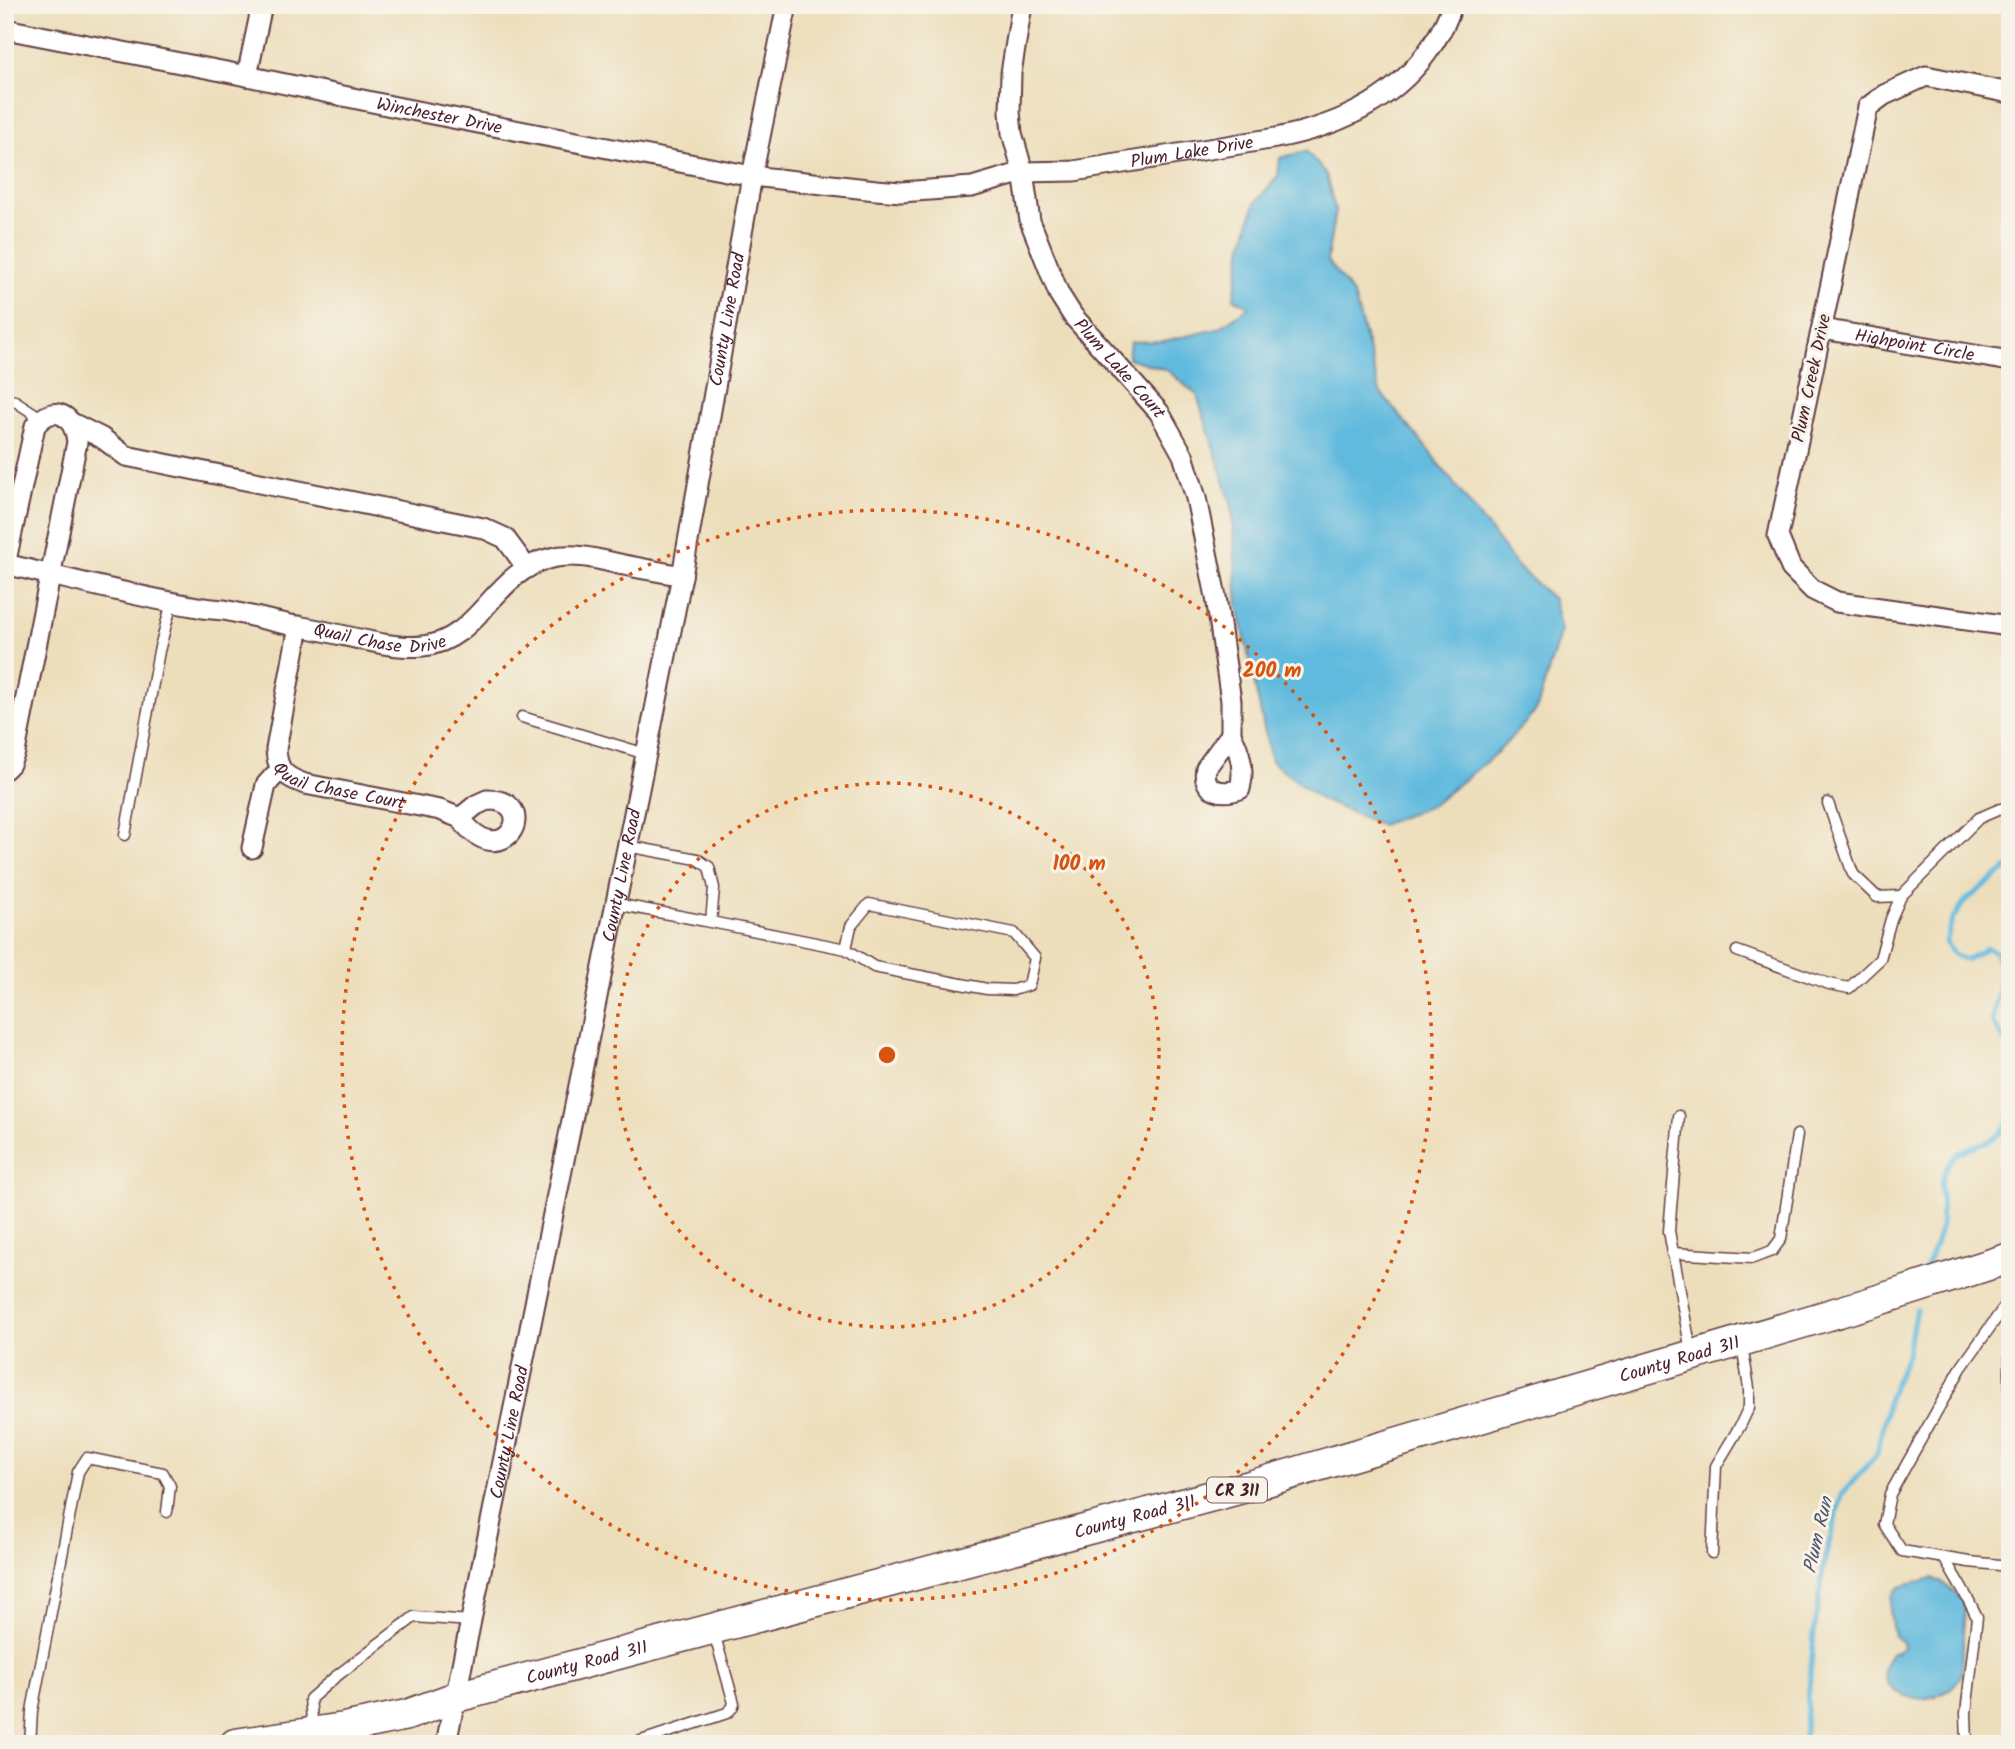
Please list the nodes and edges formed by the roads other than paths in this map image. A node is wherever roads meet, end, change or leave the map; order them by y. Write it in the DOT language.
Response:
graph roads {
  1 [pos="262,5"];
  2 [pos="788,5"];
  3 [pos="1022,5"];
  4 [pos="1452,5"];
  5 [pos="5,29"];
  6 [pos="247,76"];
  7 [pos="2010,93"];
  8 [pos="1023,173"];
  9 [pos="752,176"];
  10 [pos="876,190"];
  11 [pos="1822,329"];
  12 [pos="2010,361"];
  13 [pos="5,399"];
  14 [pos="41,418"];
  15 [pos="74,424"];
  16 [pos="5,565"];
  17 [pos="527,568"];
  18 [pos="50,575"];
  19 [pos="682,576"];
  20 [pos="172,602"];
  21 [pos="299,626"];
  22 [pos="2010,626"];
  23 [pos="522,718"];
  24 [pos="1231,734"];
  25 [pos="646,754"];
  26 [pos="5,769"];
  27 [pos="282,771"];
  28 [pos="1828,803"];
  29 [pos="2010,810"];
  30 [pos="460,818"];
  31 [pos="125,835"];
  32 [pos="627,846"];
  33 [pos="252,848"];
  34 [pos="1900,896"];
  35 [pos="616,904"];
  36 [pos="711,922"];
  37 [pos="846,949"];
  38 [pos="1737,951"];
  39 [pos="1679,1116"];
  40 [pos="1797,1135"];
  41 [pos="1672,1253"];
  42 [pos="2010,1258"];
  43 [pos="2010,1299"];
  44 [pos="1741,1341"];
  45 [pos="2010,1345"];
  46 [pos="1692,1355"];
  47 [pos="167,1512"];
  48 [pos="1712,1553"];
  49 [pos="1944,1558"];
  50 [pos="2010,1566"];
  51 [pos="472,1621"];
  52 [pos="713,1629"];
  53 [pos="456,1697"];
  54 [pos="314,1732"];
  55 [pos="669,1732"];
  56 [pos="30,1744"];
  57 [pos="235,1744"];
  58 [pos="446,1744"];
  59 [pos="632,1744"];
  60 [pos="672,1744"];
  61 [pos="1967,1744"];
  1 -- 6 [label="street"];
  2 -- 9 [label="street, County Line Road"];
  3 -- 8 [label="street, Plum Lake Court"];
  4 -- 8 [label="street, Plum Lake Drive"];
  5 -- 6 [label="street, Winchester Drive"];
  6 -- 9 [label="street, Winchester Drive"];
  7 -- 11 [label="street, Plum Creek Drive"];
  8 -- 10 [label="street, Plum Lake Drive"];
  8 -- 24 [label="street, Plum Lake Court"];
  9 -- 10 [label="street, Winchester Drive"];
  9 -- 19 [label="street, County Line Road"];
  11 -- 12 [label="street, Highpoint Circle"];
  11 -- 22 [label="street, Plum Creek Drive"];
  13 -- 14 [label="lane"];
  14 -- 15 [label="street"];
  14 -- 16 [label="street, Quail Chase Drive"];
  15 -- 17 [label="street"];
  15 -- 18 [label="street"];
  16 -- 18 [label="street, Quail Chase Drive"];
  17 -- 19 [label="street, Quail Chase Drive"];
  17 -- 21 [label="street, Quail Chase Drive"];
  18 -- 20 [label="street, Quail Chase Drive"];
  18 -- 26 [label="street"];
  19 -- 25 [label="street, County Line Road"];
  20 -- 21 [label="street, Quail Chase Drive"];
  20 -- 31 [label="lane"];
  21 -- 27 [label="street, Quail Chase Court"];
  23 -- 25 [label="lane"];
  25 -- 32 [label="street, County Line Road"];
  27 -- 30 [label="street, Quail Chase Court"];
  27 -- 33 [label="street"];
  28 -- 34 [label="lane"];
  29 -- 34 [label="lane"];
  32 -- 35 [label="street, County Line Road"];
  32 -- 36 [label="lane"];
  34 -- 38 [label="lane"];
  35 -- 36 [label="lane"];
  35 -- 51 [label="street, County Line Road"];
  36 -- 37 [label="lane"];
  37 -- 37 [label="lane"];
  39 -- 41 [label="lane"];
  40 -- 41 [label="lane"];
  41 -- 46 [label="lane"];
  42 -- 44 [label="main road, County Road 311 / CR 311"];
  43 -- 49 [label="lane"];
  44 -- 46 [label="main road, County Road 311 / CR 311"];
  44 -- 48 [label="lane"];
  45 -- 50 [label="lane"];
  46 -- 52 [label="main road, County Road 311 / CR 311"];
  47 -- 56 [label="lane"];
  49 -- 50 [label="lane"];
  49 -- 61 [label="lane"];
  51 -- 53 [label="street, County Line Road"];
  51 -- 54 [label="lane"];
  52 -- 53 [label="main road, County Road 311 / CR 311"];
  52 -- 55 [label="lane"];
  53 -- 54 [label="main road, County Road 311"];
  53 -- 58 [label="street, County Line Road"];
  54 -- 57 [label="main road, County Road 311"];
  55 -- 59 [label="lane"];
  55 -- 60 [label="lane"];
}
